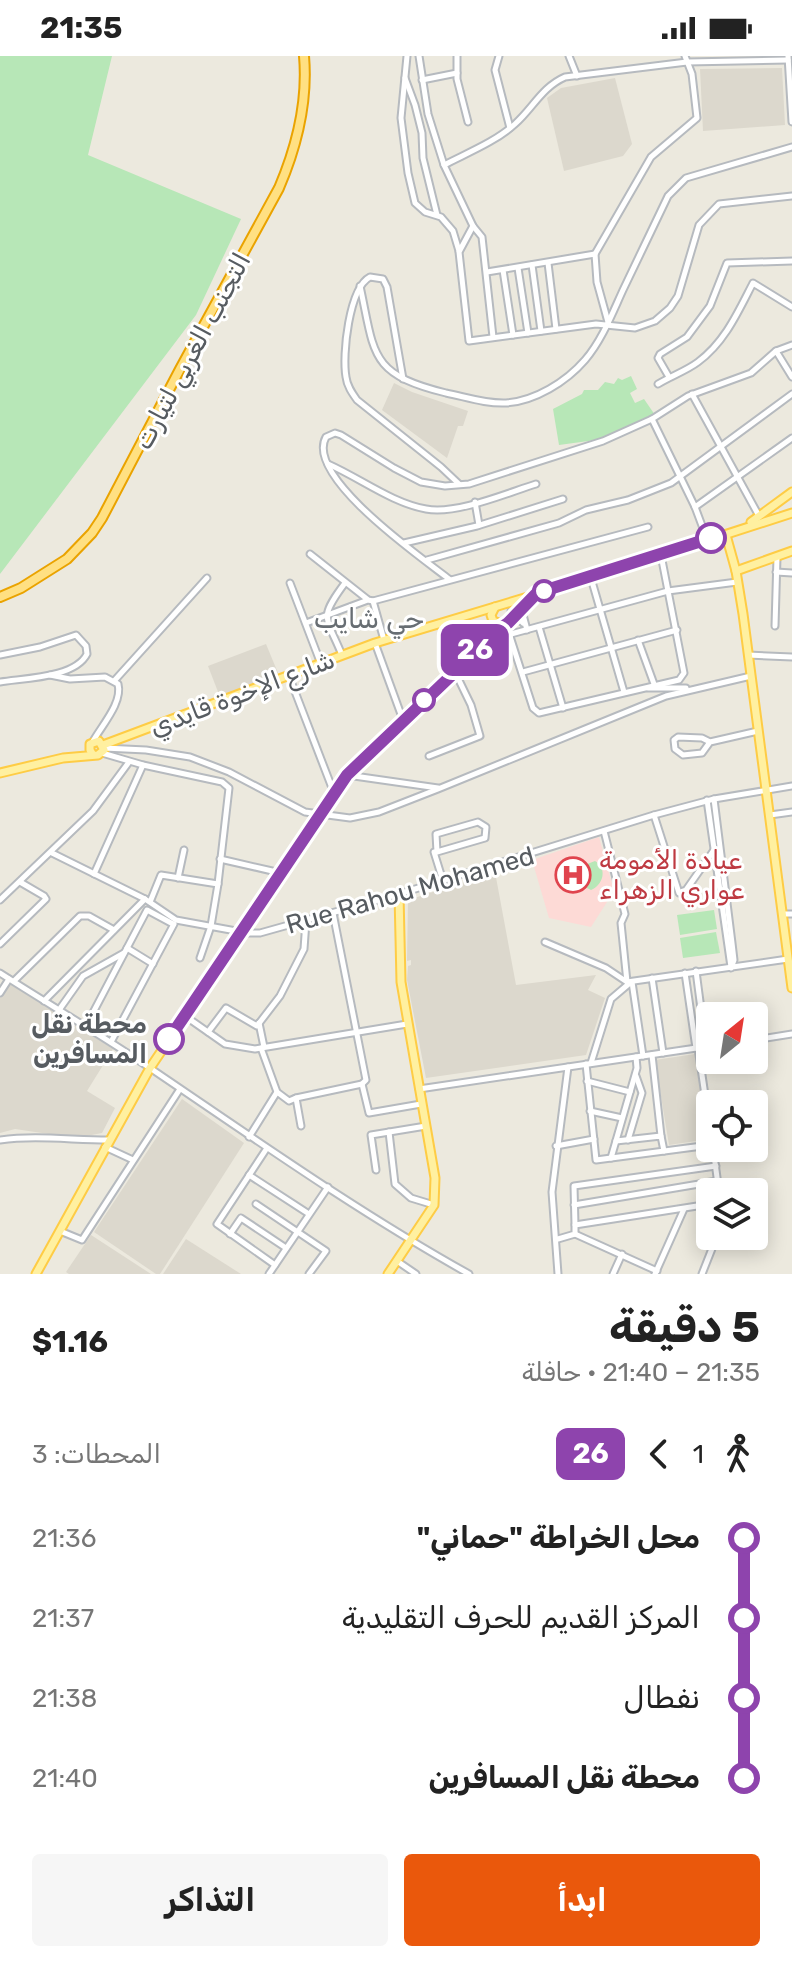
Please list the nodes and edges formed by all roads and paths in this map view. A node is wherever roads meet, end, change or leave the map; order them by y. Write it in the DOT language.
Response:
graph roads {
  1 [pos="304,56"];
  2 [pos="407,56"];
  3 [pos="419,56"];
  4 [pos="457,56"];
  5 [pos="499,56"];
  6 [pos="569,56"];
  7 [pos="740,58"];
  8 [pos="788,58"];
  9 [pos="686,59"];
  10 [pos="457,73"];
  11 [pos="404,76"];
  12 [pos="577,76"];
  13 [pos="422,80"];
  14 [pos="468,122"];
  15 [pos="792,122"];
  16 [pos="510,128"];
  17 [pos="792,147"];
  18 [pos="444,165"];
  19 [pos="792,196"];
  20 [pos="438,216"];
  21 [pos="473,226"];
  22 [pos="459,252"];
  23 [pos="595,254"];
  24 [pos="792,261"];
  25 [pos="548,262"];
  26 [pos="532,265"];
  27 [pos="518,268"];
  28 [pos="503,270"];
  29 [pos="487,272"];
  30 [pos="360,286"];
  31 [pos="792,307"];
  32 [pos="608,323"];
  33 [pos="556,329"];
  34 [pos="541,331"];
  35 [pos="528,333"];
  36 [pos="513,335"];
  37 [pos="493,337"];
  38 [pos="792,345"];
  39 [pos="776,351"];
  40 [pos="669,377"];
  41 [pos="792,377"];
  42 [pos="403,379"];
  43 [pos="658,384"];
  44 [pos="692,394"];
  45 [pos="792,394"];
  46 [pos="652,419"];
  47 [pos="792,438"];
  48 [pos="721,448"];
  49 [pos="327,464"];
  50 [pos="737,476"];
  51 [pos="680,478"];
  52 [pos="536,484"];
  53 [pos="459,485"];
  54 [pos="792,492"];
  55 [pos="563,499"];
  56 [pos="475,502"];
  57 [pos="695,507"];
  58 [pos="792,513"];
  59 [pos="759,516"];
  60 [pos="479,525"];
  61 [pos="746,526"];
  62 [pos="648,527"];
  63 [pos="726,535"];
  64 [pos="707,539"];
  65 [pos="404,543"];
  66 [pos="792,551"];
  67 [pos="310,554"];
  68 [pos="660,554"];
  69 [pos="777,557"];
  70 [pos="426,561"];
  71 [pos="736,571"];
  72 [pos="776,572"];
  73 [pos="792,573"];
  74 [pos="207,578"];
  75 [pos="591,578"];
  76 [pos="449,579"];
  77 [pos="737,582"];
  78 [pos="290,583"];
  79 [pos="345,583"];
  80 [pos="668,591"];
  81 [pos="537,593"];
  82 [pos="0,597"];
  83 [pos="370,600"];
  84 [pos="600,610"];
  85 [pos="495,611"];
  86 [pos="326,615"];
  87 [pos="511,618"];
  88 [pos="306,623"];
  89 [pos="775,626"];
  90 [pos="539,627"];
  91 [pos="527,630"];
  92 [pos="677,630"];
  93 [pos="511,634"];
  94 [pos="486,638"];
  95 [pos="384,640"];
  96 [pos="638,640"];
  97 [pos="375,643"];
  98 [pos="609,648"];
  99 [pos="0,655"];
  100 [pos="342,655"];
  101 [pos="748,655"];
  102 [pos="792,657"];
  103 [pos="321,664"];
  104 [pos="550,664"];
  105 [pos="455,672"];
  106 [pos="523,672"];
  107 [pos="49,675"];
  108 [pos="289,676"];
  109 [pos="751,676"];
  110 [pos="115,680"];
  111 [pos="0,682"];
  112 [pos="654,684"];
  113 [pos="644,687"];
  114 [pos="691,688"];
  115 [pos="624,692"];
  116 [pos="563,708"];
  117 [pos="403,720"];
  118 [pos="103,723"];
  119 [pos="758,731"];
  120 [pos="710,742"];
  121 [pos="91,744"];
  122 [pos="101,749"];
  123 [pos="429,756"];
  124 [pos="63,758"];
  125 [pos="129,762"];
  126 [pos="143,765"];
  127 [pos="0,773"];
  128 [pos="347,775"];
  129 [pos="792,786"];
  130 [pos="438,789"];
  131 [pos="765,790"];
  132 [pos="334,793"];
  133 [pos="710,800"];
  134 [pos="792,812"];
  135 [pos="654,815"];
  136 [pos="770,815"];
  137 [pos="604,831"];
  138 [pos="184,850"];
  139 [pos="714,850"];
  140 [pos="437,852"];
  141 [pos="52,853"];
  142 [pos="220,859"];
  143 [pos="281,873"];
  144 [pos="94,874"];
  145 [pos="178,878"];
  146 [pos="443,881"];
  147 [pos="20,882"];
  148 [pos="218,884"];
  149 [pos="399,894"];
  150 [pos="0,900"];
  151 [pos="148,901"];
  152 [pos="333,913"];
  153 [pos="782,914"];
  154 [pos="792,914"];
  155 [pos="306,921"];
  156 [pos="175,922"];
  157 [pos="211,926"];
  158 [pos="114,930"];
  159 [pos="239,932"];
  160 [pos="545,942"];
  161 [pos="0,944"];
  162 [pos="126,950"];
  163 [pos="200,958"];
  164 [pos="788,959"];
  165 [pos="153,964"];
  166 [pos="731,968"];
  167 [pos="696,971"];
  168 [pos="0,973"];
  169 [pos="685,973"];
  170 [pos="652,978"];
  171 [pos="11,980"];
  172 [pos="629,981"];
  173 [pos="792,988"];
  174 [pos="0,993"];
  175 [pos="44,1001"];
  176 [pos="701,1002"];
  177 [pos="59,1010"];
  178 [pos="184,1016"];
  179 [pos="259,1023"];
  180 [pos="407,1024"];
  181 [pos="86,1026"];
  182 [pos="208,1032"];
  183 [pos="357,1032"];
  184 [pos="792,1034"];
  185 [pos="768,1038"];
  186 [pos="111,1042"];
  187 [pos="696,1042"];
  188 [pos="262,1048"];
  189 [pos="696,1048"];
  190 [pos="663,1053"];
  191 [pos="652,1055"];
  192 [pos="640,1056"];
  193 [pos="588,1064"];
  194 [pos="568,1067"];
  195 [pos="150,1068"];
  196 [pos="635,1073"];
  197 [pos="587,1081"];
  198 [pos="362,1084"];
  199 [pos="180,1089"];
  200 [pos="419,1089"];
  201 [pos="277,1092"];
  202 [pos="630,1092"];
  203 [pos="296,1098"];
  204 [pos="421,1104"];
  205 [pos="590,1111"];
  206 [pos="622,1118"];
  207 [pos="301,1126"];
  208 [pos="426,1126"];
  209 [pos="389,1132"];
  210 [pos="661,1136"];
  211 [pos="249,1137"];
  212 [pos="594,1139"];
  213 [pos="0,1140"];
  214 [pos="628,1140"];
  215 [pos="616,1141"];
  216 [pos="106,1143"];
  217 [pos="556,1146"];
  218 [pos="267,1148"];
  219 [pos="696,1148"];
  220 [pos="664,1151"];
  221 [pos="611,1158"];
  222 [pos="133,1160"];
  223 [pos="715,1162"];
  224 [pos="716,1166"];
  225 [pos="376,1170"];
  226 [pos="249,1175"];
  227 [pos="717,1178"];
  228 [pos="696,1185"];
  229 [pos="328,1187"];
  230 [pos="256,1204"];
  231 [pos="434,1205"];
  232 [pos="574,1205"];
  233 [pos="696,1206"];
  234 [pos="685,1208"];
  235 [pos="309,1214"];
  236 [pos="575,1225"];
  237 [pos="59,1230"];
  238 [pos="298,1231"];
  239 [pos="230,1234"];
  240 [pos="575,1234"];
  241 [pos="557,1239"];
  242 [pos="410,1240"];
  243 [pos="286,1248"];
  244 [pos="711,1250"];
  245 [pos="622,1254"];
  246 [pos="397,1261"];
  247 [pos="275,1265"];
  248 [pos="656,1272"];
  249 [pos="36,1274"];
  250 [pos="269,1274"];
  251 [pos="309,1274"];
  252 [pos="388,1274"];
  253 [pos="416,1274"];
  254 [pos="469,1274"];
  255 [pos="558,1274"];
  256 [pos="613,1274"];
  257 [pos="702,1274"];
  1 -- 82 [label="highway, التجنب الغربي لتيارت"];
  2 -- 11 [label="street"];
  3 -- 13 [label="street"];
  4 -- 10 [label="street"];
  5 -- 16 [label="street"];
  6 -- 12 [label="street"];
  7 -- 8 [label="street"];
  7 -- 9 [label="street"];
  8 -- 15 [label="street"];
  9 -- 12 [label="street"];
  9 -- 23 [label="street"];
  10 -- 13 [label="street"];
  10 -- 14 [label="street"];
  11 -- 20 [label="street"];
  11 -- 20 [label="street"];
  12 -- 16 [label="street"];
  13 -- 18 [label="street"];
  16 -- 18 [label="street"];
  17 -- 32 [label="street"];
  18 -- 21 [label="street"];
  19 -- 32 [label="street"];
  20 -- 22 [label="street"];
  21 -- 22 [label="street"];
  21 -- 29 [label="street"];
  22 -- 37 [label="street"];
  23 -- 25 [label="street"];
  23 -- 32 [label="street"];
  24 -- 40 [label="street"];
  25 -- 26 [label="street"];
  25 -- 33 [label="street"];
  26 -- 27 [label="street"];
  26 -- 34 [label="street"];
  27 -- 28 [label="street"];
  27 -- 35 [label="street"];
  28 -- 29 [label="street"];
  28 -- 36 [label="street"];
  29 -- 37 [label="street"];
  30 -- 42 [label="street"];
  30 -- 42 [label="street"];
  30 -- 53 [label="street"];
  31 -- 40 [label="street"];
  32 -- 33 [label="street"];
  32 -- 42 [label="street"];
  33 -- 34 [label="street"];
  34 -- 35 [label="street"];
  35 -- 36 [label="street"];
  36 -- 37 [label="street"];
  38 -- 39 [label="street"];
  39 -- 41 [label="street"];
  39 -- 44 [label="street"];
  40 -- 43 [label="street"];
  44 -- 46 [label="street"];
  44 -- 48 [label="street"];
  45 -- 48 [label="street"];
  46 -- 51 [label="street"];
  46 -- 53 [label="street"];
  47 -- 50 [label="street"];
  48 -- 50 [label="street"];
  48 -- 51 [label="street"];
  49 -- 53 [label="street"];
  49 -- 56 [label="street"];
  49 -- 65 [label="street"];
  50 -- 57 [label="street"];
  50 -- 59 [label="street"];
  51 -- 57 [label="street"];
  51 -- 70 [label="street"];
  52 -- 56 [label="street"];
  54 -- 59 [label="main road"];
  55 -- 60 [label="street"];
  56 -- 60 [label="street"];
  57 -- 64 [label="street"];
  58 -- 61 [label="main road"];
  59 -- 61 [label="main road"];
  60 -- 65 [label="street"];
  61 -- 63 [label="main road, شارع الإخوة قايدي"];
  62 -- 76 [label="street"];
  63 -- 64 [label="main road, شارع الإخوة قايدي"];
  63 -- 71 [label="main road"];
  64 -- 68 [label="main road, شارع الإخوة قايدي"];
  65 -- 70 [label="street"];
  66 -- 69 [label="main road"];
  67 -- 79 [label="street"];
  68 -- 75 [label="main road, شارع الإخوة قايدي"];
  68 -- 80 [label="street"];
  69 -- 71 [label="main road"];
  69 -- 72 [label="street"];
  70 -- 76 [label="street"];
  71 -- 77 [label="main road"];
  72 -- 73 [label="street"];
  72 -- 89 [label="street"];
  74 -- 110 [label="street"];
  75 -- 81 [label="main road, شارع الإخوة قايدي"];
  75 -- 84 [label="street"];
  76 -- 83 [label="street"];
  77 -- 80 [label="street"];
  77 -- 101 [label="main road"];
  78 -- 88 [label="street"];
  79 -- 83 [label="street"];
  79 -- 86 [label="street"];
  80 -- 84 [label="street"];
  80 -- 92 [label="street"];
  81 -- 85 [label="main road, شارع الإخوة قايدي"];
  81 -- 87 [label="main road"];
  83 -- 86 [label="street"];
  83 -- 95 [label="street"];
  84 -- 90 [label="street"];
  84 -- 98 [label="street"];
  85 -- 87 [label="main road"];
  85 -- 87 [label="main road"];
  85 -- 94 [label="main road"];
  85 -- 95 [label="main road, شارع الإخوة قايدي"];
  86 -- 88 [label="street"];
  86 -- 100 [label="street"];
  87 -- 91 [label="street"];
  87 -- 93 [label="street"];
  87 -- 94 [label="main road"];
  88 -- 103 [label="street"];
  90 -- 91 [label="street"];
  90 -- 104 [label="street"];
  91 -- 93 [label="street"];
  92 -- 96 [label="street"];
  92 -- 112 [label="street"];
  93 -- 106 [label="street"];
  94 -- 105 [label="main road"];
  95 -- 97 [label="main road, شارع الإخوة قايدي"];
  96 -- 98 [label="street"];
  96 -- 112 [label="street"];
  97 -- 100 [label="main road, شارع الإخوة قايدي"];
  97 -- 117 [label="street"];
  98 -- 104 [label="street"];
  98 -- 115 [label="street"];
  99 -- 107 [label="street"];
  100 -- 103 [label="main road, شارع الإخوة قايدي"];
  101 -- 102 [label="street"];
  101 -- 109 [label="main road"];
  103 -- 108 [label="main road, شارع الإخوة قايدي"];
  104 -- 106 [label="street"];
  104 -- 116 [label="street"];
  105 -- 117 [label="main road"];
  105 -- 123 [label="street"];
  106 -- 116 [label="street"];
  107 -- 110 [label="street"];
  107 -- 111 [label="street"];
  108 -- 122 [label="main road, شارع الإخوة قايدي"];
  108 -- 132 [label="street"];
  109 -- 114 [label="street"];
  109 -- 119 [label="main road"];
  110 -- 118 [label="street"];
  112 -- 113 [label="street"];
  113 -- 114 [label="street"];
  113 -- 115 [label="street"];
  114 -- 130 [label="street"];
  115 -- 116 [label="street"];
  117 -- 128 [label="main road"];
  118 -- 121 [label="street"];
  118 -- 122 [label="street"];
  119 -- 120 [label="street"];
  119 -- 131 [label="main road"];
  120 -- 120 [label="street"];
  121 -- 122 [label="main road"];
  121 -- 124 [label="main road, شارع الإخوة قايدي"];
  122 -- 124 [label="main road, شارع الإخوة قايدي"];
  122 -- 125 [label="street"];
  122 -- 130 [label="street"];
  124 -- 127 [label="main road, شارع الإخوة قايدي"];
  125 -- 126 [label="street"];
  125 -- 141 [label="street"];
  126 -- 142 [label="street"];
  126 -- 144 [label="street"];
  128 -- 130 [label="street"];
  128 -- 132 [label="main road"];
  129 -- 131 [label="street, Rue Rahou Mohamed"];
  131 -- 133 [label="street, Rue Rahou Mohamed"];
  131 -- 136 [label="main road"];
  132 -- 143 [label="main road, bridge"];
  133 -- 135 [label="street, Rue Rahou Mohamed"];
  133 -- 139 [label="street"];
  133 -- 166 [label="street"];
  134 -- 136 [label="street"];
  135 -- 137 [label="street, Rue Rahou Mohamed"];
  135 -- 139 [label="street"];
  136 -- 153 [label="main road"];
  137 -- 146 [label="street, Rue Rahou Mohamed"];
  137 -- 172 [label="street"];
  138 -- 145 [label="street"];
  139 -- 166 [label="street"];
  140 -- 140 [label="street"];
  140 -- 146 [label="street"];
  141 -- 144 [label="street"];
  141 -- 147 [label="street"];
  142 -- 143 [label="street"];
  142 -- 148 [label="street"];
  143 -- 159 [label="main road"];
  144 -- 151 [label="street"];
  145 -- 148 [label="street"];
  145 -- 151 [label="street"];
  146 -- 149 [label="street, Rue Rahou Mohamed"];
  147 -- 150 [label="street"];
  147 -- 161 [label="street"];
  148 -- 157 [label="street"];
  149 -- 152 [label="street, Rue Rahou Mohamed"];
  149 -- 180 [label="main road"];
  151 -- 156 [label="street"];
  151 -- 158 [label="street"];
  152 -- 155 [label="street, Rue Rahou Mohamed"];
  152 -- 183 [label="street"];
  153 -- 154 [label="street"];
  153 -- 164 [label="main road"];
  155 -- 159 [label="street, Rue Rahou Mohamed"];
  155 -- 179 [label="street"];
  156 -- 157 [label="street, Rue Rahou Mohamed"];
  156 -- 162 [label="street, Rue Rahou Mohamed"];
  156 -- 165 [label="street"];
  157 -- 159 [label="street, Rue Rahou Mohamed"];
  157 -- 163 [label="street"];
  158 -- 171 [label="street"];
  158 -- 175 [label="street"];
  159 -- 178 [label="main road"];
  160 -- 172 [label="street"];
  162 -- 165 [label="street"];
  162 -- 177 [label="street"];
  162 -- 181 [label="street"];
  164 -- 166 [label="street"];
  164 -- 173 [label="main road"];
  165 -- 186 [label="street"];
  166 -- 167 [label="street"];
  167 -- 169 [label="street"];
  167 -- 176 [label="street"];
  168 -- 171 [label="street"];
  169 -- 170 [label="street"];
  169 -- 187 [label="street"];
  170 -- 172 [label="street"];
  170 -- 190 [label="street"];
  171 -- 174 [label="street"];
  171 -- 175 [label="street"];
  172 -- 192 [label="street"];
  172 -- 193 [label="street"];
  175 -- 177 [label="street"];
  177 -- 181 [label="street"];
  178 -- 182 [label="street"];
  178 -- 195 [label="main road"];
  179 -- 182 [label="street"];
  179 -- 188 [label="street"];
  180 -- 183 [label="street"];
  180 -- 200 [label="main road"];
  181 -- 186 [label="street"];
  182 -- 188 [label="street"];
  183 -- 188 [label="street"];
  183 -- 198 [label="street"];
  184 -- 185 [label="street"];
  186 -- 195 [label="street"];
  188 -- 201 [label="street"];
  189 -- 190 [label="street"];
  190 -- 191 [label="street"];
  191 -- 192 [label="street"];
  191 -- 210 [label="street"];
  192 -- 193 [label="street"];
  192 -- 196 [label="street"];
  193 -- 194 [label="street"];
  193 -- 197 [label="street"];
  194 -- 200 [label="street"];
  194 -- 217 [label="street"];
  195 -- 199 [label="street"];
  195 -- 216 [label="main road"];
  196 -- 202 [label="street"];
  196 -- 214 [label="street"];
  197 -- 202 [label="street"];
  197 -- 205 [label="street"];
  198 -- 203 [label="street"];
  198 -- 204 [label="street"];
  199 -- 211 [label="street"];
  199 -- 222 [label="street"];
  200 -- 204 [label="main road"];
  201 -- 203 [label="street"];
  201 -- 211 [label="street"];
  202 -- 206 [label="street"];
  203 -- 207 [label="street"];
  204 -- 208 [label="main road"];
  205 -- 206 [label="street"];
  205 -- 212 [label="street"];
  206 -- 215 [label="street"];
  208 -- 209 [label="street"];
  208 -- 231 [label="main road"];
  209 -- 225 [label="street"];
  209 -- 231 [label="street"];
  210 -- 214 [label="street"];
  210 -- 220 [label="street"];
  211 -- 218 [label="street"];
  212 -- 217 [label="street"];
  212 -- 221 [label="street"];
  213 -- 216 [label="street"];
  214 -- 215 [label="street"];
  215 -- 221 [label="street"];
  216 -- 222 [label="street"];
  216 -- 237 [label="main road"];
  217 -- 241 [label="street"];
  218 -- 226 [label="street"];
  218 -- 229 [label="street"];
  219 -- 220 [label="street"];
  220 -- 221 [label="street"];
  222 -- 237 [label="street"];
  223 -- 224 [label="street"];
  224 -- 227 [label="street"];
  224 -- 232 [label="street"];
  226 -- 235 [label="street"];
  226 -- 239 [label="street"];
  228 -- 232 [label="street"];
  229 -- 235 [label="street"];
  229 -- 242 [label="street"];
  230 -- 238 [label="street"];
  231 -- 242 [label="main road"];
  232 -- 236 [label="street"];
  233 -- 234 [label="street"];
  234 -- 236 [label="street"];
  234 -- 248 [label="street"];
  235 -- 238 [label="street"];
  236 -- 240 [label="street"];
  237 -- 249 [label="main road"];
  238 -- 243 [label="street"];
  238 -- 251 [label="street"];
  239 -- 243 [label="street"];
  239 -- 247 [label="street"];
  240 -- 241 [label="street"];
  240 -- 245 [label="street"];
  241 -- 255 [label="street"];
  242 -- 246 [label="main road"];
  242 -- 254 [label="street"];
  243 -- 247 [label="street"];
  244 -- 257 [label="street"];
  245 -- 248 [label="street"];
  245 -- 256 [label="street"];
  246 -- 252 [label="main road"];
  246 -- 253 [label="street"];
  247 -- 250 [label="street"];
}
